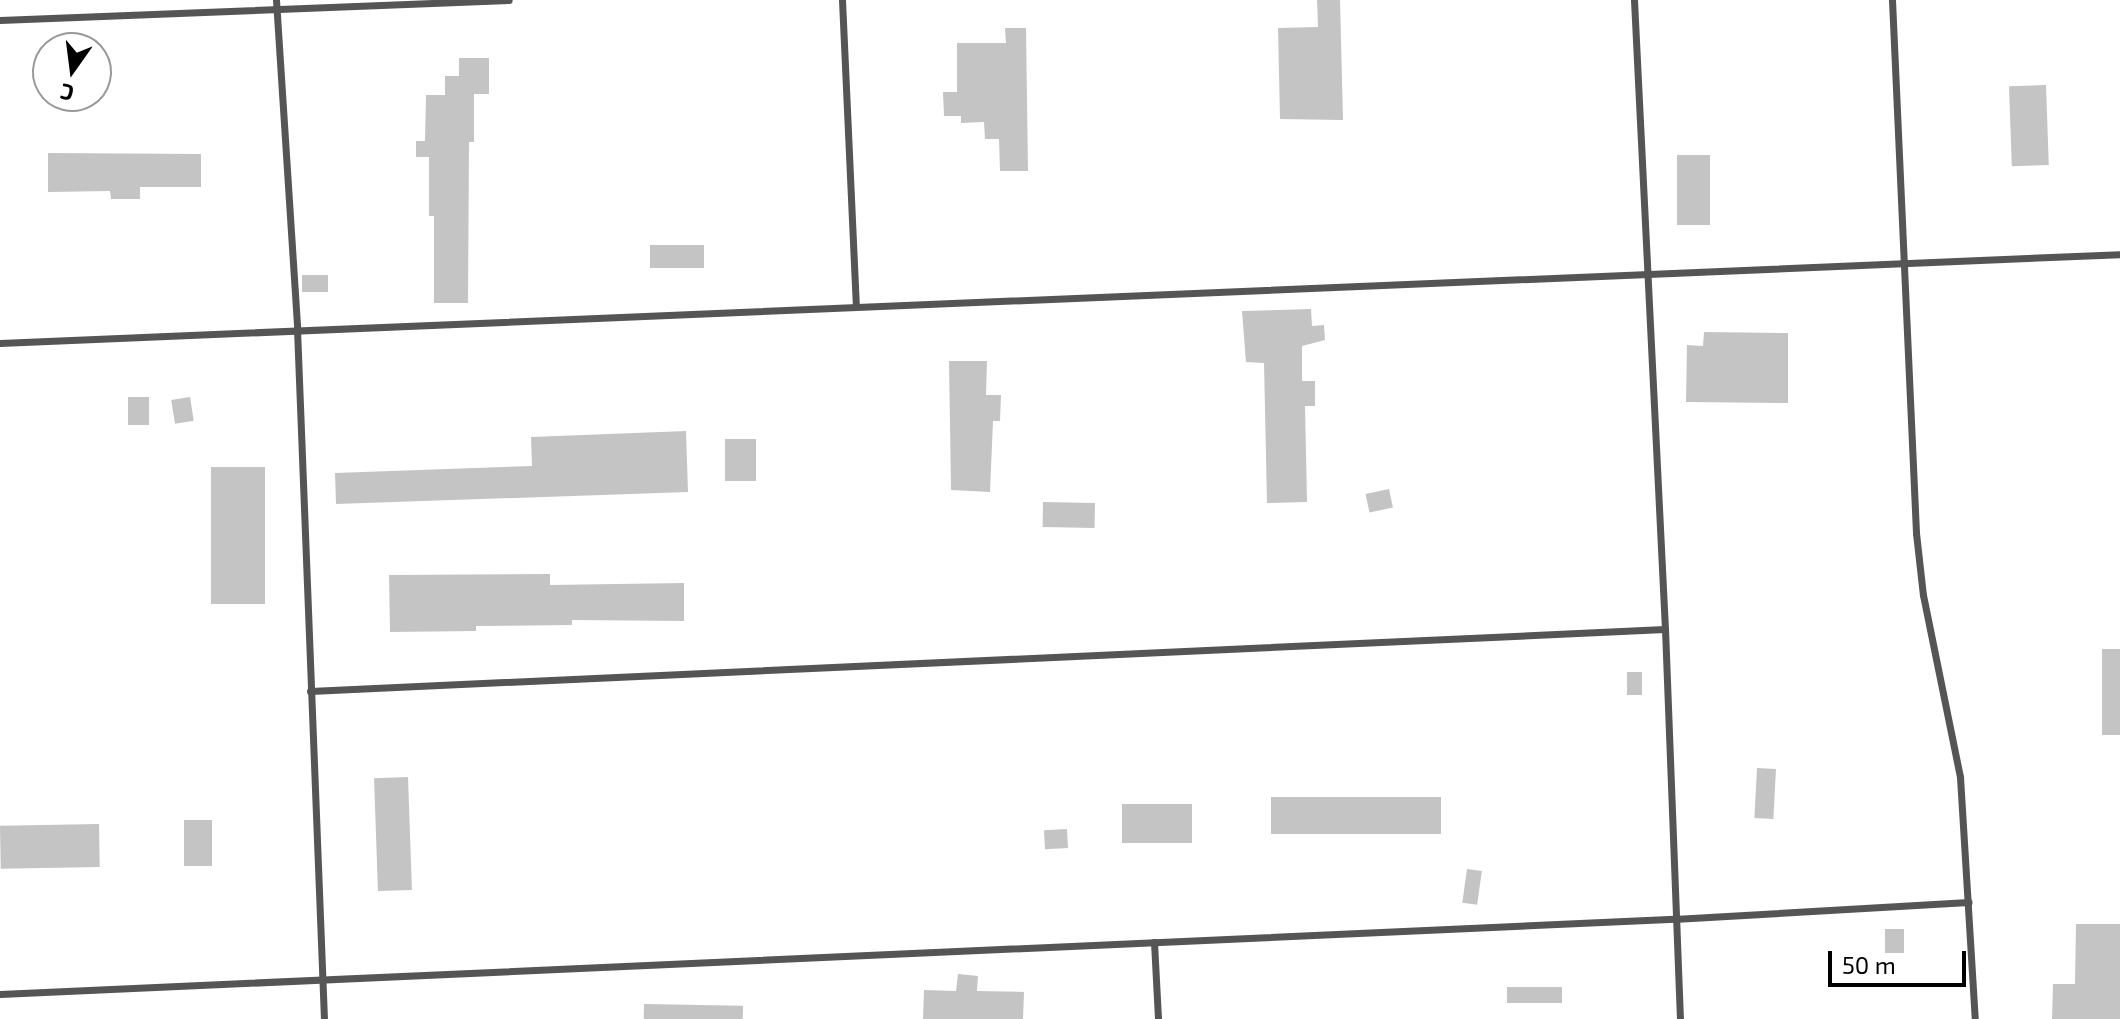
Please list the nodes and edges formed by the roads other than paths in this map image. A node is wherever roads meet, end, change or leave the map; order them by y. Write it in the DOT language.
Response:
graph roads {
  1 [pos="509,0"];
  2 [pos="842,0"];
  3 [pos="1634,0"];
  4 [pos="1892,0"];
  5 [pos="276,4"];
  6 [pos="0,20"];
  7 [pos="2120,254"];
  8 [pos="1903,263"];
  9 [pos="1648,273"];
  10 [pos="856,306"];
  11 [pos="297,329"];
  12 [pos="0,343"];
  13 [pos="1665,629"];
  14 [pos="310,691"];
  15 [pos="1969,902"];
  16 [pos="1674,919"];
  17 [pos="1154,942"];
  18 [pos="321,980"];
  19 [pos="0,994"];
  20 [pos="324,1019"];
  21 [pos="1158,1019"];
  22 [pos="1680,1019"];
  23 [pos="1975,1019"];
  1 -- 5 [label="lane"];
  2 -- 10 [label="lane"];
  3 -- 9 [label="lane"];
  4 -- 8 [label="lane"];
  5 -- 6 [label="lane"];
  5 -- 11 [label="lane"];
  7 -- 8 [label="lane"];
  8 -- 9 [label="lane"];
  8 -- 15 [label="lane"];
  9 -- 10 [label="lane"];
  9 -- 13 [label="lane"];
  10 -- 11 [label="lane"];
  11 -- 12 [label="lane"];
  11 -- 14 [label="lane"];
  13 -- 14 [label="lane"];
  13 -- 16 [label="lane"];
  14 -- 18 [label="lane"];
  15 -- 16 [label="lane"];
  15 -- 23 [label="lane"];
  16 -- 17 [label="lane"];
  16 -- 22 [label="lane"];
  17 -- 18 [label="lane"];
  17 -- 21 [label="lane"];
  18 -- 19 [label="lane"];
  18 -- 20 [label="lane"];
}
